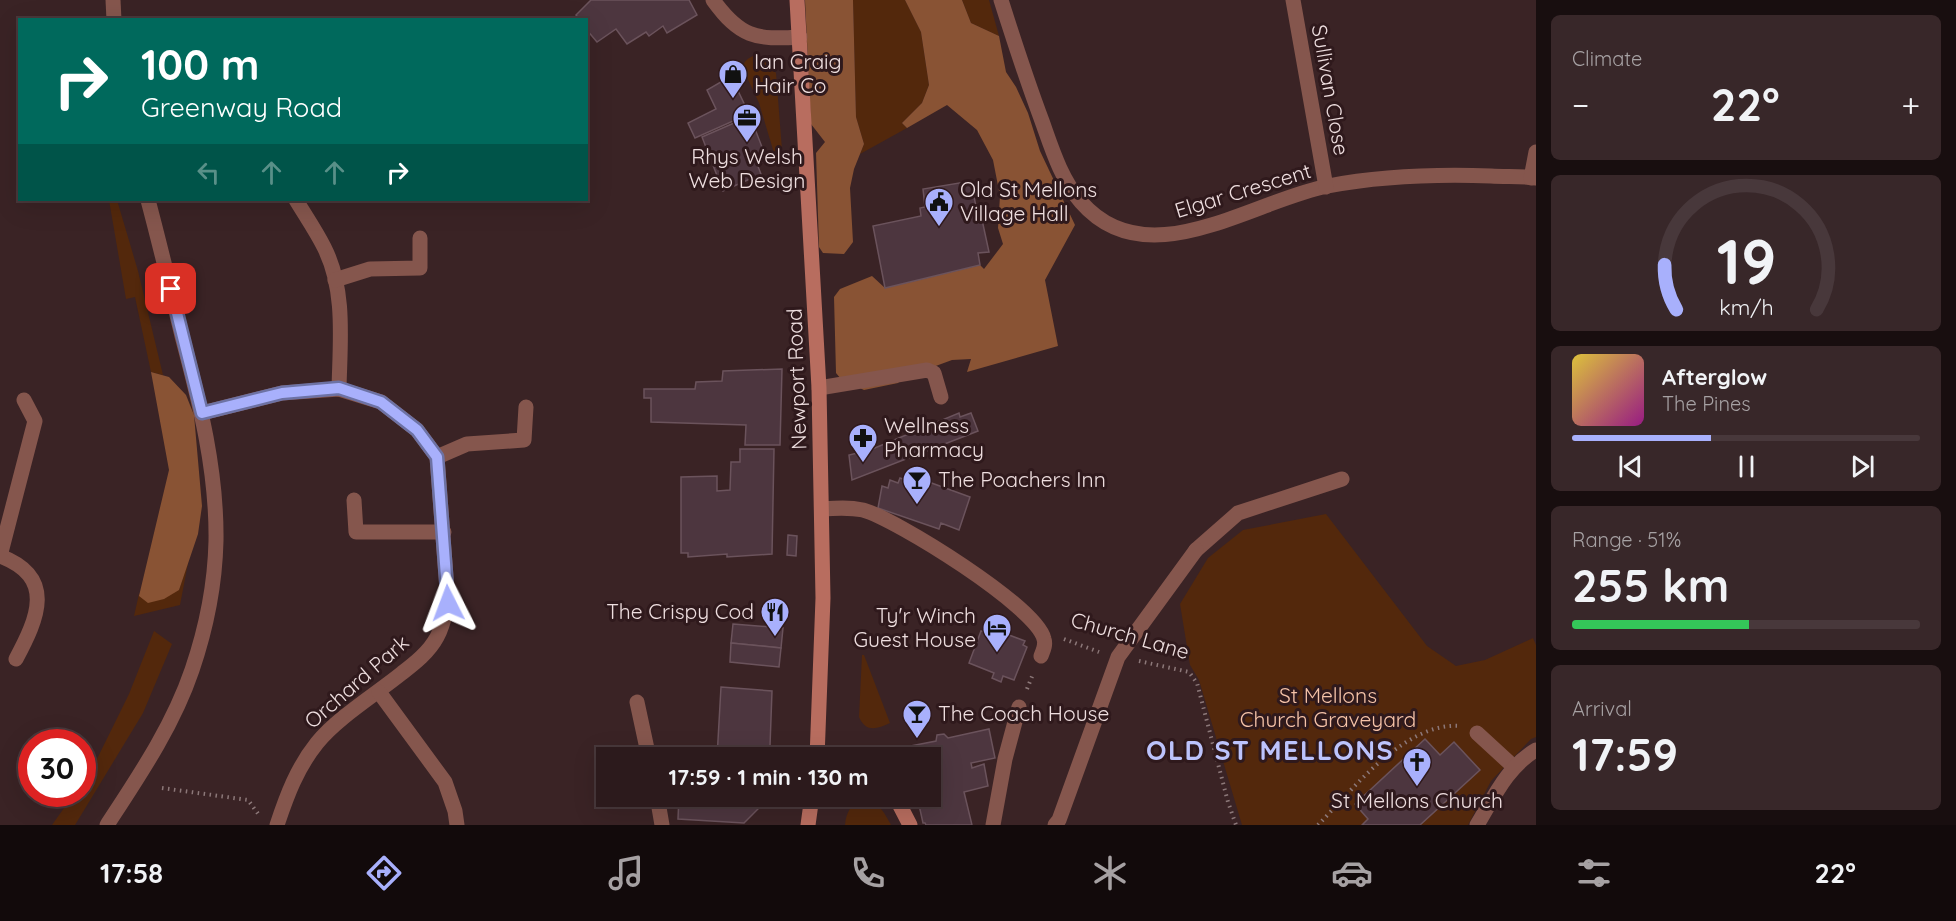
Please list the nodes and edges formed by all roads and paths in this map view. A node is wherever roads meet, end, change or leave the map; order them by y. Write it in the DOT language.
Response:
graph roads {
  1 [pos="113,0"];
  2 [pos="713,0"];
  3 [pos="797,0"];
  4 [pos="1001,0"];
  5 [pos="1293,0"];
  6 [pos="114,18"];
  7 [pos="800,38"];
  8 [pos="1536,152"];
  9 [pos="1533,178"];
  10 [pos="1326,187"];
  11 [pos="148,201"];
  12 [pos="297,201"];
  13 [pos="420,238"];
  14 [pos="335,280"];
  15 [pos="339,388"];
  16 [pos="819,388"];
  17 [pos="941,397"];
  18 [pos="24,400"];
  19 [pos="526,407"];
  20 [pos="202,413"];
  21 [pos="437,457"];
  22 [pos="1342,479"];
  23 [pos="354,500"];
  24 [pos="822,509"];
  25 [pos="444,532"];
  26 [pos="0,556"];
  27 [pos="1044,638"];
  28 [pos="1041,656"];
  29 [pos="1118,657"];
  30 [pos="16,659"];
  31 [pos="379,692"];
  32 [pos="637,702"];
  33 [pos="1019,707"];
  34 [pos="1477,733"];
  35 [pos="647,747"];
  36 [pos="817,747"];
  37 [pos="1536,750"];
  38 [pos="1514,767"];
  39 [pos="162,788"];
  40 [pos="659,807"];
  41 [pos="810,807"];
  42 [pos="901,807"];
  43 [pos="260,816"];
  44 [pos="107,825"];
  45 [pos="277,825"];
  46 [pos="457,825"];
  47 [pos="662,825"];
  48 [pos="808,825"];
  49 [pos="910,825"];
  50 [pos="993,825"];
  51 [pos="1055,825"];
  52 [pos="1236,825"];
  53 [pos="1318,825"];
  54 [pos="1477,825"];
  1 -- 6 [label="street"];
  2 -- 7 [label="street"];
  3 -- 7 [label="main road, Newport Road"];
  4 -- 10 [label="street, Elgar Crescent"];
  5 -- 10 [label="street, Sullivan Close"];
  7 -- 16 [label="main road, Newport Road"];
  8 -- 9 [label="street"];
  9 -- 10 [label="street, Elgar Crescent"];
  11 -- 20 [label="street"];
  12 -- 14 [label="street"];
  13 -- 14 [label="street"];
  14 -- 15 [label="street"];
  15 -- 20 [label="street"];
  15 -- 21 [label="street"];
  16 -- 17 [label="street"];
  16 -- 24 [label="main road, Newport Road"];
  18 -- 26 [label="street"];
  19 -- 21 [label="street"];
  20 -- 44 [label="street"];
  21 -- 25 [label="street, Orchard Park"];
  22 -- 29 [label="street"];
  23 -- 25 [label="street"];
  24 -- 27 [label="street, Church Lane"];
  24 -- 36 [label="main road, Newport Road"];
  25 -- 31 [label="street, Orchard Park"];
  26 -- 30 [label="street"];
  27 -- 28 [label="street, Church Lane"];
  27 -- 29 [label="path, Church Lane"];
  28 -- 33 [label="path"];
  29 -- 51 [label="street"];
  29 -- 52 [label="path, Church Lane"];
  31 -- 45 [label="street, Orchard Park"];
  31 -- 46 [label="street"];
  32 -- 35 [label="street"];
  33 -- 50 [label="street"];
  34 -- 38 [label="street"];
  34 -- 53 [label="path"];
  37 -- 38 [label="street"];
  38 -- 54 [label="street"];
  39 -- 43 [label="path"];
  40 -- 47 [label="street"];
  41 -- 48 [label="main road"];
  42 -- 49 [label="main road"];
}
